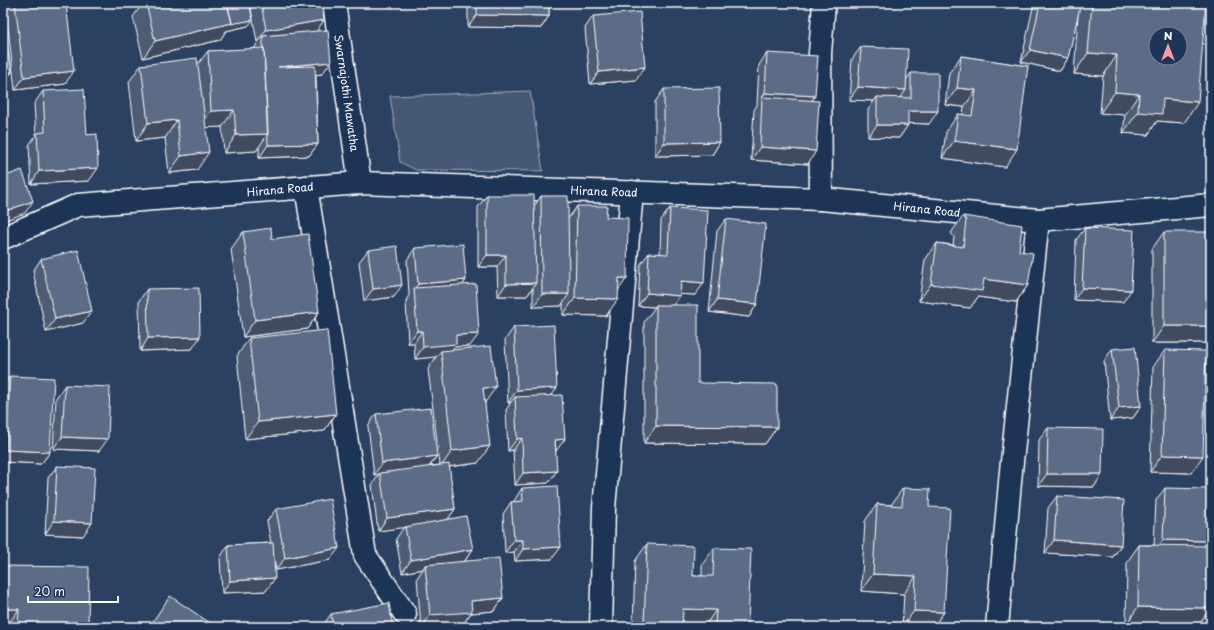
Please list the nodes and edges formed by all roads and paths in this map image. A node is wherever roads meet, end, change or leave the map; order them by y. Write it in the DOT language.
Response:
graph roads {
  1 [pos="334,3"];
  2 [pos="824,3"];
  3 [pos="360,182"];
  4 [pos="306,186"];
  5 [pos="632,192"];
  6 [pos="821,198"];
  7 [pos="1211,205"];
  8 [pos="1038,220"];
  9 [pos="3,238"];
  10 [pos="405,614"];
  11 [pos="601,627"];
  12 [pos="997,627"];
  1 -- 3 [label="street, Swarnajothi Mawatha"];
  2 -- 6 [label="street"];
  3 -- 4 [label="street, Hirana Road"];
  3 -- 5 [label="street, Hirana Road"];
  4 -- 9 [label="street, Hirana Road"];
  4 -- 10 [label="street"];
  5 -- 6 [label="street, Hirana Road"];
  5 -- 11 [label="street"];
  6 -- 8 [label="street, Hirana Road"];
  7 -- 8 [label="street, Hirana Road"];
  8 -- 12 [label="street"];
}
